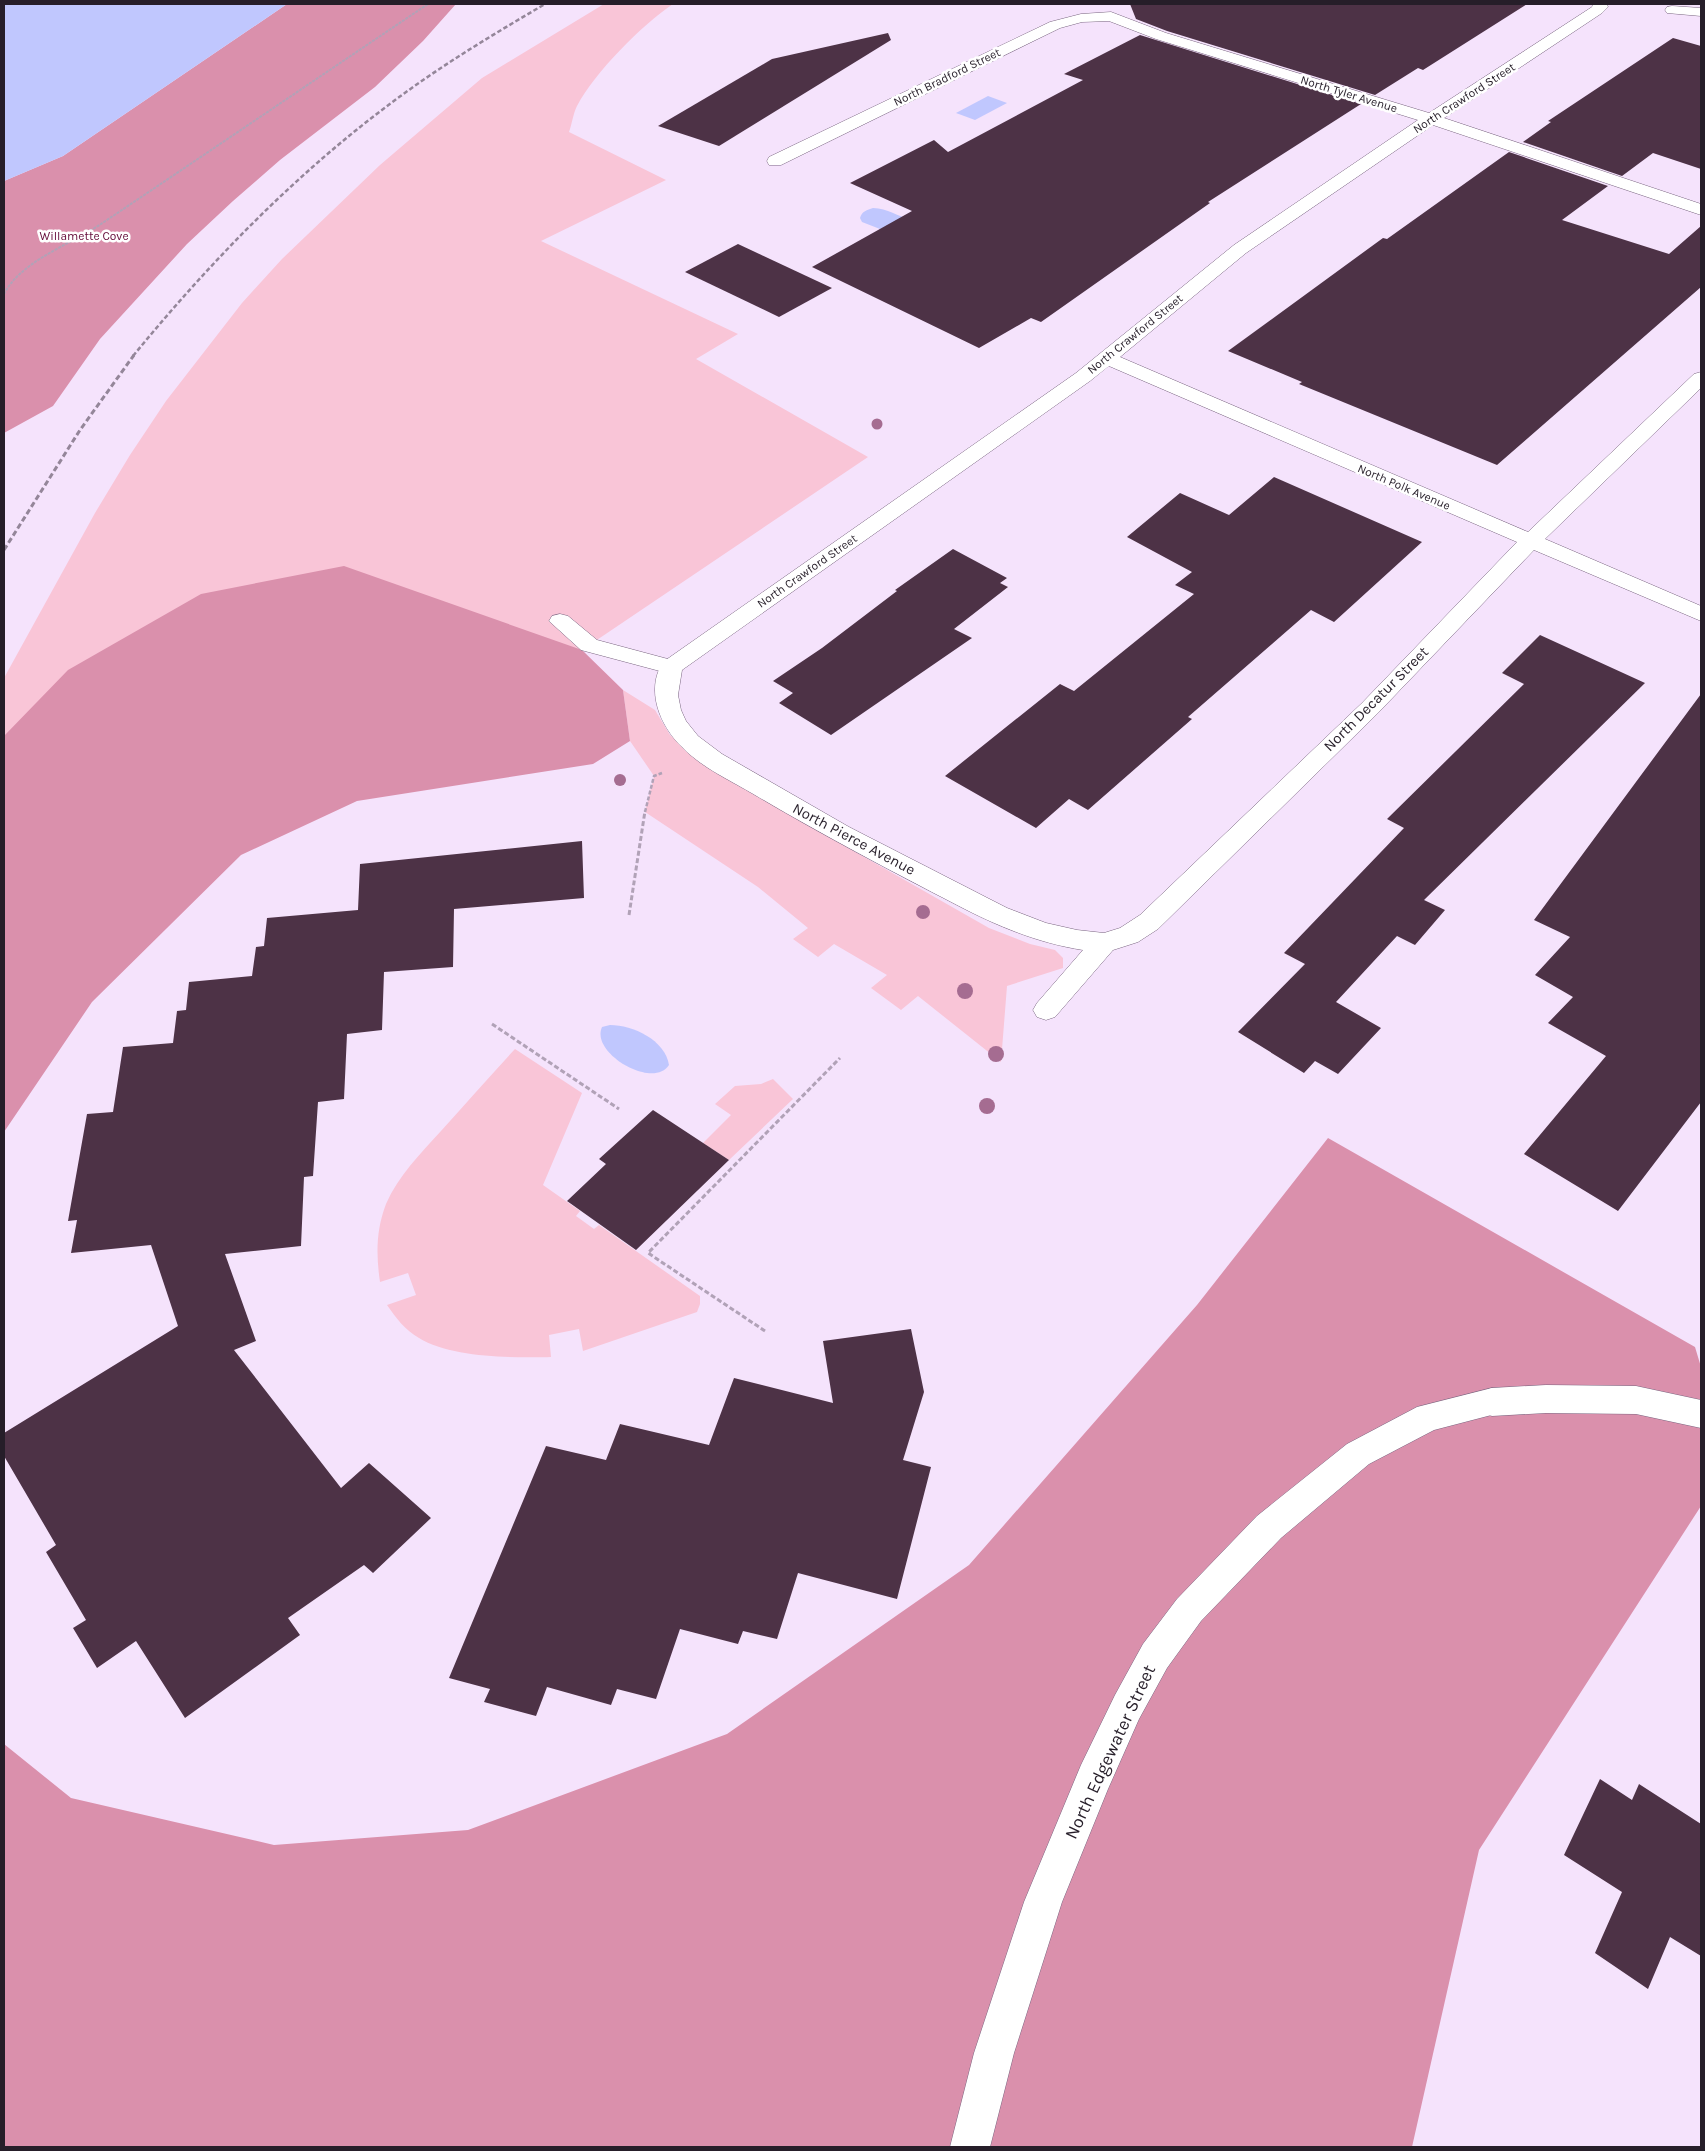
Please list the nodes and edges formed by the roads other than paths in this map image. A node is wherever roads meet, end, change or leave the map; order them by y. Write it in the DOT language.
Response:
graph roads {
  1 [pos="1600,4"];
  2 [pos="1115,10"];
  3 [pos="1672,10"];
  4 [pos="1701,12"];
  5 [pos="1431,119"];
  6 [pos="775,161"];
  7 [pos="1701,210"];
  8 [pos="1107,358"];
  9 [pos="1701,378"];
  10 [pos="1530,541"];
  11 [pos="1701,614"];
  12 [pos="560,621"];
  13 [pos="671,667"];
  14 [pos="1104,943"];
  15 [pos="1046,1010"];
  16 [pos="1701,1414"];
  17 [pos="970,2147"];
  1 -- 5 [label="street, North Crawford Street"];
  2 -- 5 [label="street, North Tyler Avenue"];
  2 -- 6 [label="street, North Bradford Street"];
  3 -- 4 [label="street"];
  5 -- 7 [label="street, North Tyler Avenue"];
  5 -- 8 [label="street, North Crawford Street"];
  8 -- 10 [label="street, North Polk Avenue"];
  8 -- 13 [label="street, North Crawford Street"];
  9 -- 10 [label="street, North Decatur Street"];
  10 -- 11 [label="street, North Polk Avenue"];
  10 -- 14 [label="street, North Decatur Street"];
  12 -- 13 [label="street"];
  13 -- 14 [label="street, North Pierce Avenue"];
  14 -- 15 [label="street"];
  16 -- 17 [label="street, North Edgewater Street"];
}
